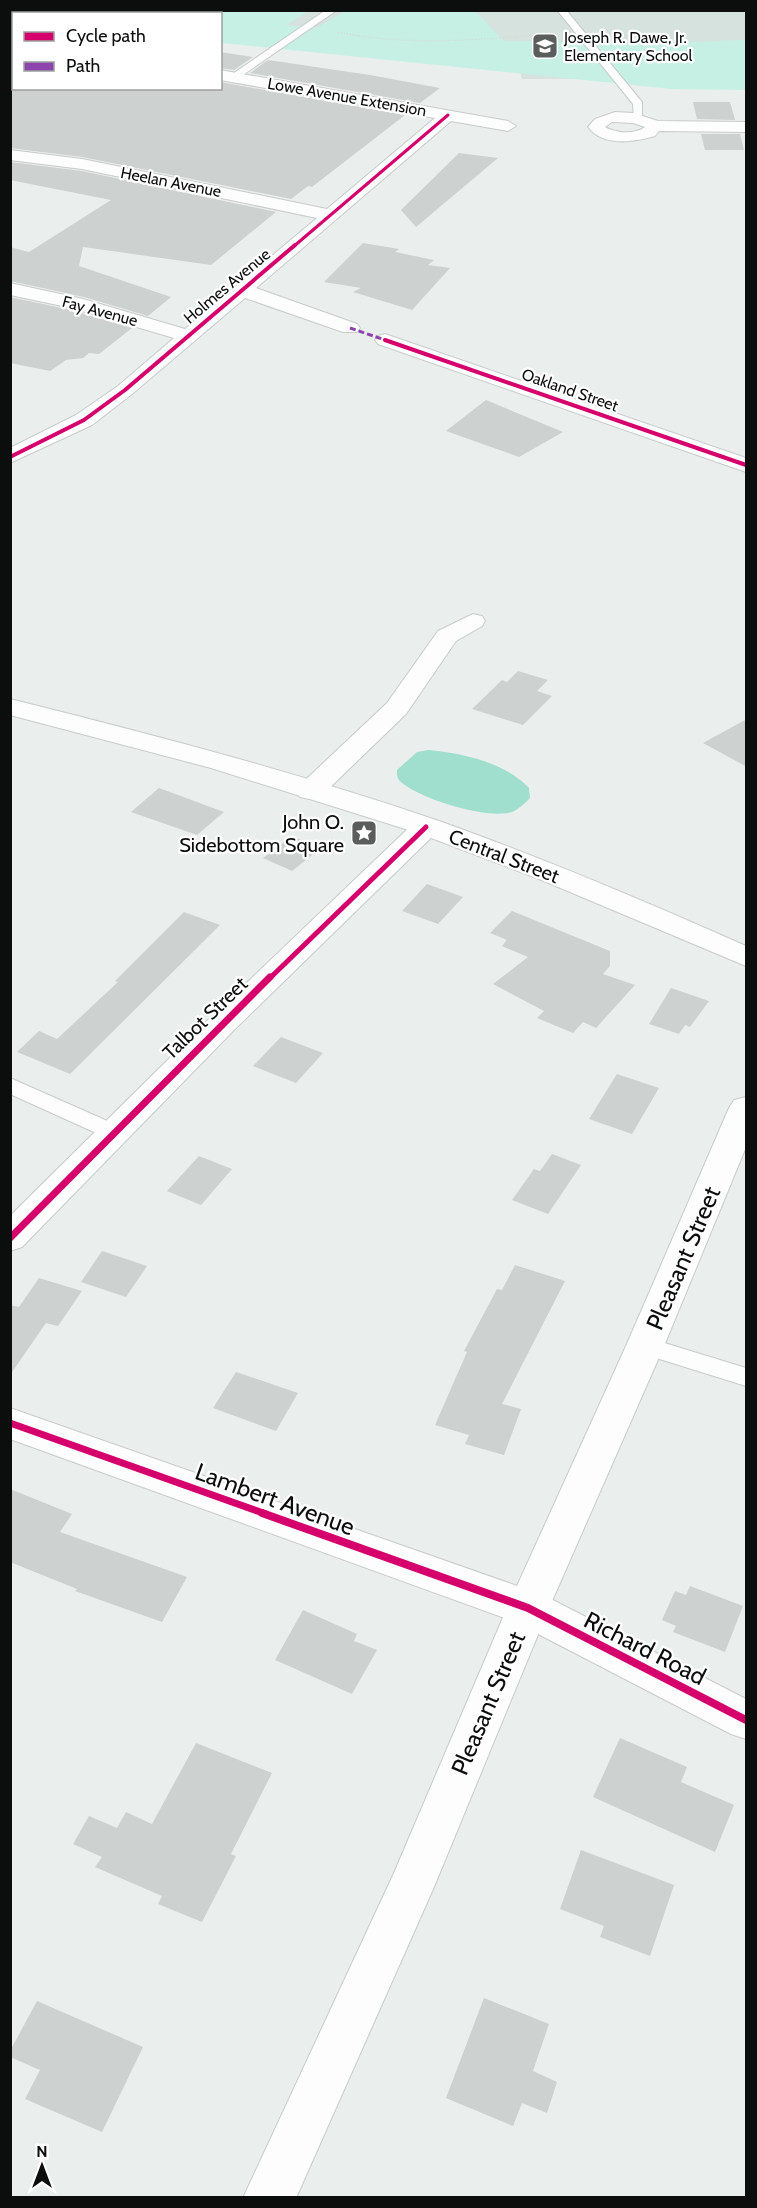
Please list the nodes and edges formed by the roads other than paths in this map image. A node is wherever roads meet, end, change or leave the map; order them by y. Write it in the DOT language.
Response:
graph roads {
  1 [pos="333,10"];
  2 [pos="561,10"];
  3 [pos="227,76"];
  4 [pos="448,116"];
  5 [pos="638,119"];
  6 [pos="508,126"];
  7 [pos="654,126"];
  8 [pos="747,127"];
  9 [pos="10,154"];
  10 [pos="330,215"];
  11 [pos="10,289"];
  12 [pos="242,290"];
  13 [pos="350,328"];
  14 [pos="188,336"];
  15 [pos="385,340"];
  16 [pos="10,458"];
  17 [pos="747,465"];
  18 [pos="473,621"];
  19 [pos="10,707"];
  20 [pos="310,791"];
  21 [pos="426,827"];
  22 [pos="747,957"];
  23 [pos="10,1085"];
  24 [pos="747,1107"];
  25 [pos="113,1132"];
  26 [pos="10,1238"];
  27 [pos="645,1346"];
  28 [pos="747,1377"];
  29 [pos="10,1423"];
  30 [pos="528,1608"];
  31 [pos="747,1720"];
  32 [pos="269,2198"];
  1 -- 3 [label="lane"];
  2 -- 5 [label="lane"];
  3 -- 4 [label="street, Lowe Avenue Extension"];
  4 -- 6 [label="street, Lowe Avenue Extension"];
  4 -- 10 [label="street, Holmes Avenue"];
  5 -- 7 [label="street"];
  5 -- 7 [label="street"];
  7 -- 8 [label="street"];
  9 -- 10 [label="street, Heelan Avenue"];
  10 -- 12 [label="street, Holmes Avenue"];
  11 -- 14 [label="street, Fay Avenue"];
  12 -- 13 [label="street"];
  12 -- 14 [label="street, Holmes Avenue"];
  14 -- 16 [label="street, Holmes Avenue"];
  15 -- 17 [label="street, Oakland Street"];
  18 -- 20 [label="street"];
  19 -- 20 [label="street, Central Street"];
  20 -- 21 [label="street, Central Street"];
  21 -- 22 [label="street, Central Street"];
  21 -- 25 [label="street, Talbot Street"];
  23 -- 25 [label="lane"];
  24 -- 27 [label="street, Pleasant Street"];
  25 -- 26 [label="street, Talbot Street"];
  27 -- 28 [label="lane"];
  27 -- 30 [label="street, Pleasant Street"];
  29 -- 30 [label="street, Lambert Avenue"];
  30 -- 31 [label="street, Richard Road"];
  30 -- 32 [label="street, Pleasant Street"];
}
